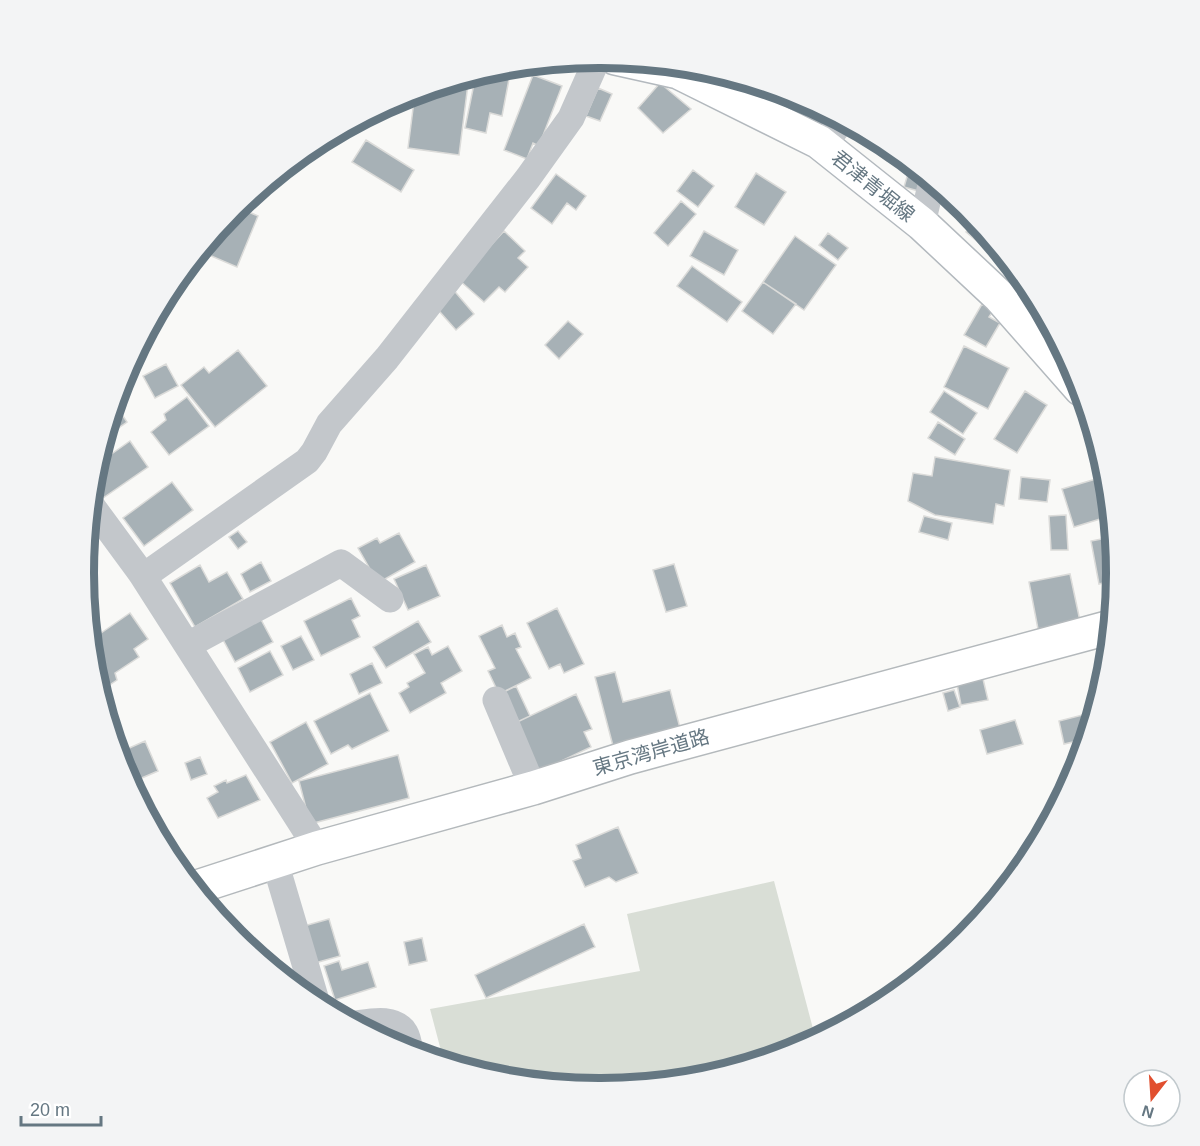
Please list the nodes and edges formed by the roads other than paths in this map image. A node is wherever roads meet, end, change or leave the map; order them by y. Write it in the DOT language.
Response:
graph roads {
  1 [pos="593,68"];
  2 [pos="701,78"];
  3 [pos="832,133"];
  4 [pos="930,190"];
  5 [pos="922,224"];
  6 [pos="1061,366"];
  7 [pos="98,515"];
  8 [pos="141,573"];
  9 [pos="390,599"];
  10 [pos="1102,629"];
  11 [pos="188,645"];
  12 [pos="496,700"];
  13 [pos="533,788"];
  14 [pos="317,848"];
  15 [pos="275,862"];
  16 [pos="203,885"];
  17 [pos="312,988"];
  18 [pos="369,1022"];
  19 [pos="407,1040"];
  1 -- 8 [label="street"];
  2 -- 3 [label="main road, 君津青堀線"];
  3 -- 5 [label="main road, 君津青堀線"];
  4 -- 5 [label="street"];
  5 -- 6 [label="main road, 君津青堀線"];
  7 -- 8 [label="street"];
  8 -- 11 [label="street"];
  9 -- 11 [label="street"];
  10 -- 13 [label="main road, 東京湾岸道路"];
  11 -- 14 [label="street"];
  12 -- 13 [label="street"];
  13 -- 14 [label="main road, 東京湾岸道路"];
  14 -- 15 [label="main road, 東京湾岸道路"];
  15 -- 16 [label="main road, 東京湾岸道路"];
  15 -- 17 [label="street"];
  18 -- 19 [label="street"];
}
